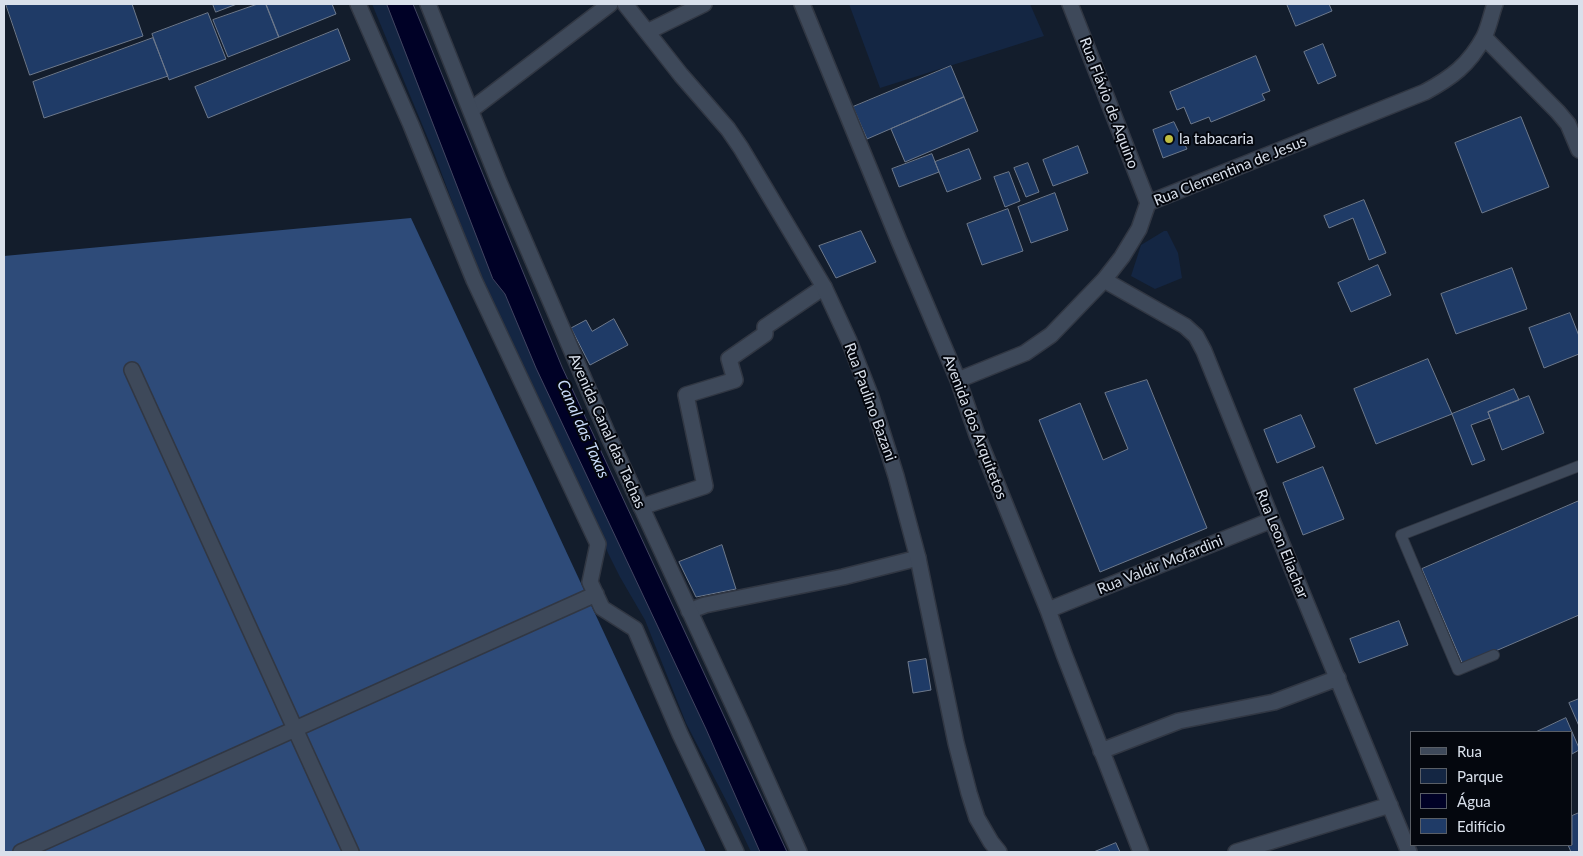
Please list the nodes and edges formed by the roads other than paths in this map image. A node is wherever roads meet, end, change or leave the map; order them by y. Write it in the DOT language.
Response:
graph roads {
  1 [pos="358,4"];
  2 [pos="428,4"];
  3 [pos="610,4"];
  4 [pos="625,4"];
  5 [pos="704,4"];
  6 [pos="802,4"];
  7 [pos="1070,4"];
  8 [pos="1495,4"];
  9 [pos="647,32"];
  10 [pos="1484,37"];
  11 [pos="471,110"];
  12 [pos="1579,150"];
  13 [pos="1148,203"];
  14 [pos="1104,280"];
  15 [pos="824,287"];
  16 [pos="132,370"];
  17 [pos="958,380"];
  18 [pos="1579,466"];
  19 [pos="641,507"];
  20 [pos="1272,520"];
  21 [pos="918,558"];
  22 [pos="596,594"];
  23 [pos="1048,610"];
  24 [pos="689,611"];
  25 [pos="1494,655"];
  26 [pos="1338,678"];
  27 [pos="295,729"];
  28 [pos="1101,751"];
  29 [pos="1390,805"];
  30 [pos="21,852"];
  31 [pos="352,852"];
  32 [pos="736,852"];
  33 [pos="799,852"];
  34 [pos="999,852"];
  35 [pos="1141,852"];
  36 [pos="1236,852"];
  37 [pos="1409,852"];
  1 -- 22 [label="street"];
  2 -- 11 [label="street, Avenida Canal das Tachas"];
  3 -- 11 [label="street"];
  4 -- 9 [label="street, Rua Paulino Bazani"];
  5 -- 9 [label="street"];
  6 -- 17 [label="street, Avenida dos Arquitetos"];
  7 -- 13 [label="street, Rua Flávio de Aquino"];
  8 -- 10 [label="street, Rua Clementina de Jesus"];
  9 -- 15 [label="street, Rua Paulino Bazani"];
  10 -- 12 [label="street"];
  10 -- 13 [label="street, Rua Clementina de Jesus"];
  11 -- 19 [label="street, Avenida Canal das Tachas"];
  13 -- 14 [label="street, Rua Clementina de Jesus"];
  14 -- 17 [label="street, Rua Clementina de Jesus"];
  14 -- 20 [label="street, Rua Leon Eliachar"];
  15 -- 19 [label="street"];
  15 -- 21 [label="street, Rua Paulino Bazani"];
  16 -- 27 [label="street"];
  17 -- 23 [label="street, Avenida dos Arquitetos"];
  18 -- 25 [label="lane"];
  19 -- 24 [label="street, Avenida Canal das Tachas"];
  20 -- 23 [label="street, Rua Valdir Mofardini"];
  20 -- 26 [label="street, Rua Leon Eliachar"];
  21 -- 24 [label="street"];
  21 -- 34 [label="street, Rua Paulino Bazani"];
  22 -- 27 [label="street"];
  22 -- 32 [label="street"];
  23 -- 28 [label="street, Avenida dos Arquitetos"];
  24 -- 33 [label="street, Avenida Canal das Tachas"];
  26 -- 28 [label="street"];
  26 -- 29 [label="street, Rua Leon Eliachar"];
  27 -- 30 [label="street"];
  27 -- 31 [label="street"];
  28 -- 35 [label="street, Avenida dos Arquitetos"];
  29 -- 36 [label="street"];
  29 -- 37 [label="street, Rua Leon Eliachar"];
}
